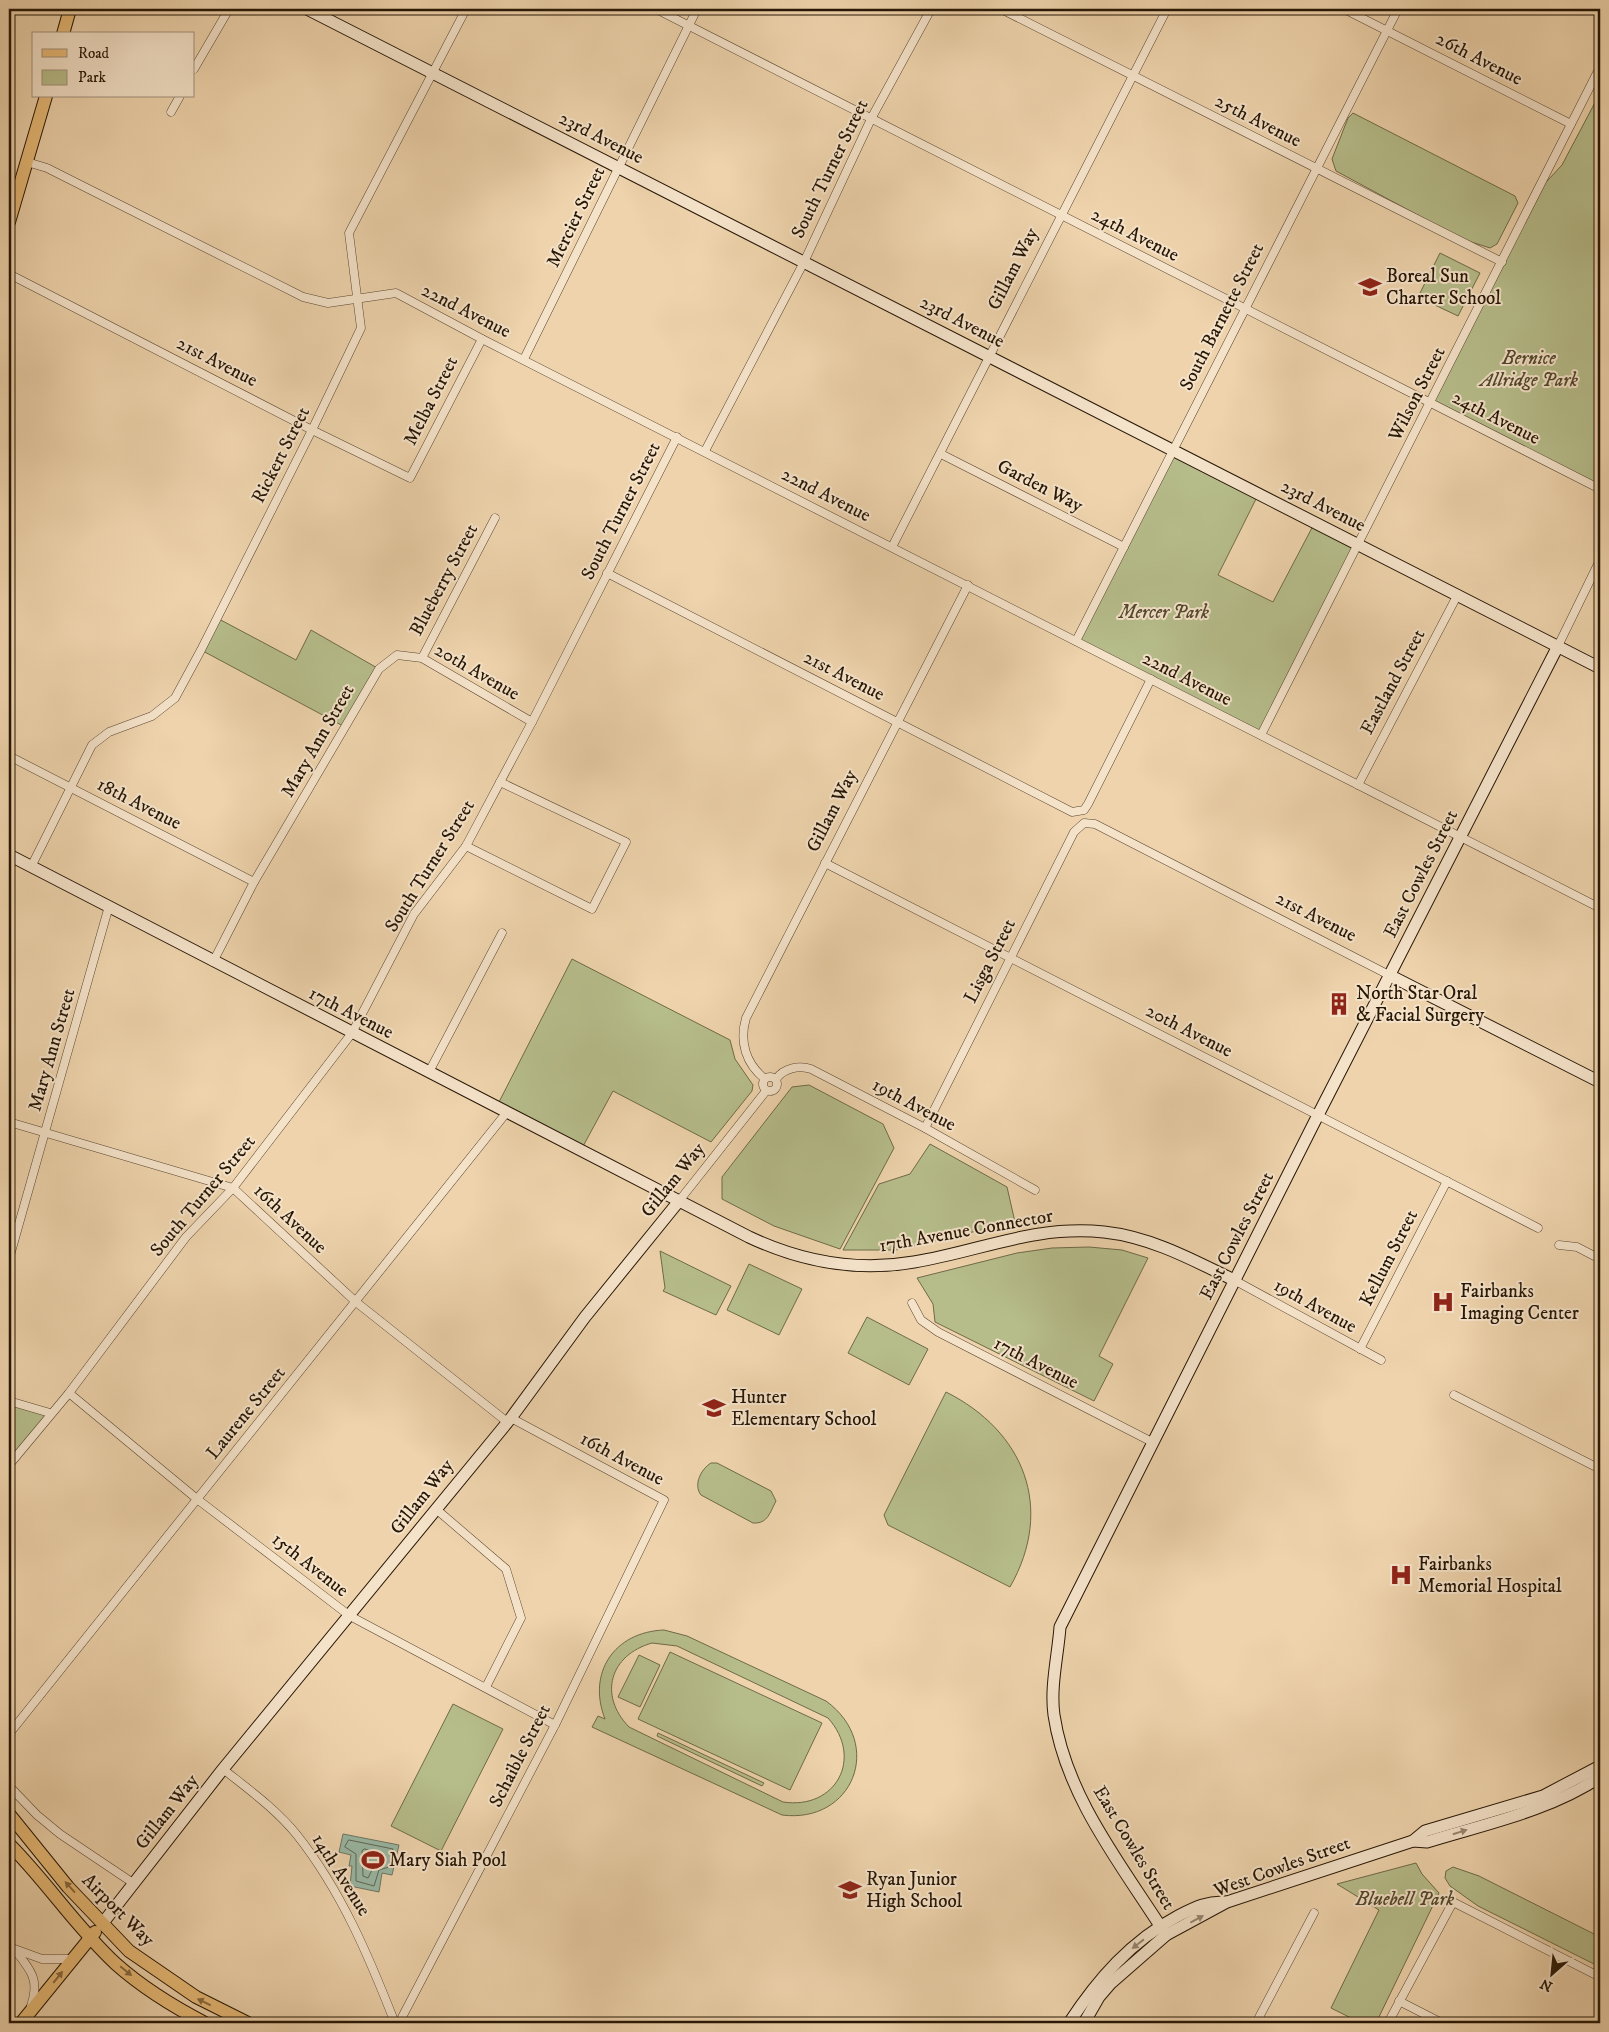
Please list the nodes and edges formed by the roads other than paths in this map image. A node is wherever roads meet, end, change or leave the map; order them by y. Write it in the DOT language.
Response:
graph roads {
  1 [pos="70,9"];
  2 [pos="229,9"];
  3 [pos="308,9"];
  4 [pos="466,9"];
  5 [pos="656,9"];
  6 [pos="697,9"];
  7 [pos="931,9"];
  8 [pos="1001,9"];
  9 [pos="1167,9"];
  10 [pos="1344,9"];
  11 [pos="1398,9"];
  12 [pos="689,25"];
  13 [pos="1387,30"];
  14 [pos="64,32"];
  15 [pos="195,67"];
  16 [pos="1600,67"];
  17 [pos="433,73"];
  18 [pos="1132,76"];
  19 [pos="45,98"];
  20 [pos="179,98"];
  21 [pos="171,112"];
  22 [pos="872,118"];
  23 [pos="1571,124"];
  24 [pos="27,162"];
  25 [pos="619,167"];
  26 [pos="1316,169"];
  27 [pos="1061,215"];
  28 [pos="9,222"];
  29 [pos="804,262"];
  30 [pos="1502,262"];
  31 [pos="9,274"];
  32 [pos="358,299"];
  33 [pos="1245,309"];
  34 [pos="482,339"];
  35 [pos="989,355"];
  36 [pos="524,359"];
  37 [pos="1431,403"];
  38 [pos="312,430"];
  39 [pos="677,437"];
  40 [pos="1172,450"];
  41 [pos="705,451"];
  42 [pos="941,454"];
  43 [pos="410,478"];
  44 [pos="1600,489"];
  45 [pos="495,518"];
  46 [pos="1356,544"];
  47 [pos="892,547"];
  48 [pos="1124,547"];
  49 [pos="1600,560"];
  50 [pos="607,573"];
  51 [pos="968,586"];
  52 [pos="1458,594"];
  53 [pos="1076,641"];
  54 [pos="1558,646"];
  55 [pos="422,658"];
  56 [pos="1600,668"];
  57 [pos="379,669"];
  58 [pos="1151,679"];
  59 [pos="532,722"];
  60 [pos="897,723"];
  61 [pos="1261,735"];
  62 [pos="9,756"];
  63 [pos="500,782"];
  64 [pos="1358,784"];
  65 [pos="69,786"];
  66 [pos="1095,824"];
  67 [pos="1460,836"];
  68 [pos="466,846"];
  69 [pos="9,855"];
  70 [pos="825,862"];
  71 [pos="31,867"];
  72 [pos="254,882"];
  73 [pos="109,906"];
  74 [pos="1600,908"];
  75 [pos="502,933"];
  76 [pos="1010,958"];
  77 [pos="213,962"];
  78 [pos="1389,975"];
  79 [pos="352,1033"];
  80 [pos="428,1072"];
  81 [pos="765,1079"];
  82 [pos="776,1079"];
  83 [pos="1600,1082"];
  84 [pos="766,1091"];
  85 [pos="507,1112"];
  86 [pos="1318,1115"];
  87 [pos="9,1122"];
  88 [pos="925,1128"];
  89 [pos="45,1132"];
  90 [pos="1447,1181"];
  91 [pos="233,1188"];
  92 [pos="1035,1190"];
  93 [pos="679,1201"];
  94 [pos="1538,1228"];
  95 [pos="1559,1245"];
  96 [pos="9,1259"];
  97 [pos="1600,1259"];
  98 [pos="1234,1280"];
  99 [pos="356,1302"];
  100 [pos="912,1303"];
  101 [pos="1360,1349"];
  102 [pos="1381,1360"];
  103 [pos="69,1393"];
  104 [pos="1454,1395"];
  105 [pos="9,1402"];
  106 [pos="50,1413"];
  107 [pos="508,1419"];
  108 [pos="1154,1443"];
  109 [pos="9,1465"];
  110 [pos="1600,1470"];
  111 [pos="198,1499"];
  112 [pos="664,1500"];
  113 [pos="436,1509"];
  114 [pos="350,1616"];
  115 [pos="486,1687"];
  116 [pos="555,1725"];
  117 [pos="9,1734"];
  118 [pos="1600,1766"];
  119 [pos="223,1769"];
  120 [pos="1600,1777"];
  121 [pos="9,1786"];
  122 [pos="9,1814"];
  123 [pos="1413,1841"];
  124 [pos="9,1844"];
  125 [pos="133,1883"];
  126 [pos="1314,1913"];
  127 [pos="102,1924"];
  128 [pos="1163,1930"];
  129 [pos="91,1938"];
  130 [pos="12,1948"];
  131 [pos="74,1959"];
  132 [pos="1600,1978"];
  133 [pos="1399,2002"];
  134 [pos="24,2019"];
  135 [pos="205,2023"];
  136 [pos="248,2023"];
  137 [pos="397,2023"];
  138 [pos="1069,2023"];
  139 [pos="1084,2023"];
  140 [pos="1256,2023"];
  141 [pos="1388,2023"];
  142 [pos="1442,2023"];
  1 -- 14 [label="main road"];
  2 -- 15 [label="street"];
  3 -- 17 [label="street, 23rd Avenue"];
  4 -- 17 [label="street, Rickert Street"];
  5 -- 12 [label="street, 24th Avenue"];
  6 -- 12 [label="street, Mercier Street"];
  7 -- 22 [label="street, South Turner Street"];
  8 -- 18 [label="street, 25th Avenue"];
  9 -- 18 [label="street, Gillam Way"];
  10 -- 13 [label="street, 26th Avenue"];
  11 -- 13 [label="street, South Barnette Street"];
  12 -- 22 [label="street, 24th Avenue"];
  12 -- 25 [label="street, Mercier Street"];
  13 -- 23 [label="street, 26th Avenue"];
  13 -- 26 [label="street, South Barnette Street"];
  16 -- 23 [label="street, Wilson Street"];
  17 -- 25 [label="street, 23rd Avenue"];
  17 -- 32 [label="street, Rickert Street"];
  18 -- 26 [label="street, 25th Avenue"];
  18 -- 27 [label="street, Gillam Way"];
  19 -- 24 [label="main road"];
  20 -- 21 [label="street"];
  22 -- 27 [label="street, 24th Avenue"];
  22 -- 29 [label="street, South Turner Street"];
  23 -- 30 [label="street, Wilson Street"];
  24 -- 28 [label="main road"];
  24 -- 32 [label="street, 22nd Avenue"];
  25 -- 29 [label="street, 23rd Avenue"];
  25 -- 36 [label="street, Mercier Street"];
  26 -- 30 [label="street, 25th Avenue"];
  26 -- 33 [label="street, South Barnette Street"];
  27 -- 33 [label="street, 24th Avenue"];
  27 -- 35 [label="street, Gillam Way"];
  29 -- 35 [label="street, 23rd Avenue"];
  29 -- 41 [label="street, South Turner Street"];
  30 -- 37 [label="street, Wilson Street"];
  31 -- 38 [label="street, 21st Avenue"];
  32 -- 34 [label="street, 22nd Avenue"];
  32 -- 38 [label="street, Rickert Street"];
  33 -- 37 [label="street, 24th Avenue"];
  33 -- 40 [label="street, South Barnette Street"];
  34 -- 36 [label="street, 22nd Avenue"];
  34 -- 43 [label="street, Melba Street"];
  35 -- 40 [label="street, 23rd Avenue"];
  35 -- 42 [label="street, Gillam Way"];
  36 -- 39 [label="street, 22nd Avenue"];
  37 -- 44 [label="street, 24th Avenue"];
  37 -- 46 [label="street, Wilson Street"];
  38 -- 43 [label="street, 21st Avenue"];
  38 -- 65 [label="street, Rickert Street"];
  39 -- 41 [label="street, 22nd Avenue"];
  39 -- 50 [label="street, South Turner Street"];
  40 -- 46 [label="street, 23rd Avenue"];
  40 -- 48 [label="street, South Barnette Street"];
  41 -- 47 [label="street, 22nd Avenue"];
  42 -- 47 [label="street, Gillam Way"];
  42 -- 48 [label="street, Garden Way"];
  45 -- 55 [label="street, Blueberry Street"];
  46 -- 52 [label="street, 23rd Avenue"];
  46 -- 61 [label="street, Wilson Street"];
  47 -- 51 [label="street, 22nd Avenue"];
  48 -- 53 [label="street, South Barnette Street"];
  49 -- 54 [label="street, East Cowles Street"];
  50 -- 59 [label="street, South Turner Street"];
  50 -- 60 [label="street, 21st Avenue"];
  51 -- 53 [label="street, 22nd Avenue"];
  51 -- 60 [label="street, Gillam Way"];
  52 -- 54 [label="street, 23rd Avenue"];
  52 -- 64 [label="street, Eastland Street"];
  53 -- 58 [label="street, 22nd Avenue"];
  54 -- 56 [label="street, 23rd Avenue"];
  54 -- 67 [label="street, East Cowles Street"];
  55 -- 57 [label="street, 20th Avenue"];
  55 -- 59 [label="street, 20th Avenue"];
  57 -- 72 [label="street, Mary Ann Street"];
  58 -- 60 [label="street, 21st Avenue"];
  58 -- 61 [label="street, 22nd Avenue"];
  59 -- 63 [label="street, South Turner Street"];
  60 -- 70 [label="street, Gillam Way"];
  61 -- 64 [label="street, 22nd Avenue"];
  62 -- 65 [label="street, 18th Avenue"];
  63 -- 68 [label="street, South Turner Street"];
  63 -- 68 [label="street"];
  64 -- 67 [label="street, 22nd Avenue"];
  65 -- 71 [label="street, Rickert Street"];
  65 -- 72 [label="street, 18th Avenue"];
  66 -- 76 [label="street, Lisga Street"];
  66 -- 78 [label="street, 21st Avenue"];
  67 -- 74 [label="street, 22nd Avenue"];
  67 -- 78 [label="street, East Cowles Street"];
  68 -- 79 [label="street, South Turner Street"];
  69 -- 71 [label="street, 17th Avenue"];
  70 -- 76 [label="street, 20th Avenue"];
  70 -- 81 [label="street, Gillam Way"];
  71 -- 73 [label="street, 17th Avenue"];
  72 -- 77 [label="street, Mary Ann Street"];
  73 -- 77 [label="street, 17th Avenue"];
  73 -- 89 [label="street, Mary Ann Street"];
  75 -- 80 [label="street"];
  76 -- 86 [label="street, 20th Avenue"];
  76 -- 88 [label="street, Lisga Street"];
  77 -- 79 [label="street, 17th Avenue"];
  78 -- 83 [label="street, 21st Avenue"];
  78 -- 86 [label="street, East Cowles Street"];
  79 -- 80 [label="street, 17th Avenue"];
  79 -- 91 [label="street, South Turner Street"];
  80 -- 85 [label="street, 17th Avenue"];
  81 -- 82 [label="street"];
  81 -- 84 [label="street"];
  82 -- 84 [label="street"];
  82 -- 88 [label="street, 19th Avenue"];
  84 -- 93 [label="street, Gillam Way"];
  85 -- 93 [label="street, 17th Avenue"];
  85 -- 99 [label="street, Laurene Street"];
  86 -- 90 [label="street, 20th Avenue"];
  86 -- 98 [label="street, East Cowles Street"];
  87 -- 89 [label="street, 16th Avenue"];
  88 -- 92 [label="street, 19th Avenue"];
  89 -- 91 [label="street, 16th Avenue"];
  89 -- 96 [label="street, Mary Ann Street"];
  90 -- 94 [label="street, 20th Avenue"];
  90 -- 101 [label="street, Kellum Street"];
  91 -- 99 [label="street, 16th Avenue"];
  91 -- 103 [label="street, South Turner Street"];
  93 -- 98 [label="street, 17th Avenue Connector"];
  93 -- 107 [label="street, Gillam Way"];
  95 -- 97 [label="street"];
  98 -- 101 [label="street, 19th Avenue"];
  98 -- 108 [label="street, East Cowles Street"];
  99 -- 107 [label="street, 16th Avenue"];
  99 -- 111 [label="street, Laurene Street"];
  100 -- 108 [label="street, 17th Avenue"];
  101 -- 102 [label="street, 19th Avenue"];
  103 -- 106 [label="street, South Turner Street"];
  103 -- 111 [label="street, 15th Avenue"];
  104 -- 110 [label="street"];
  105 -- 106 [label="street"];
  106 -- 109 [label="street, South Turner Street"];
  107 -- 112 [label="street, 16th Avenue"];
  107 -- 113 [label="street, Gillam Way"];
  108 -- 128 [label="street, East Cowles Street"];
  111 -- 114 [label="street, 15th Avenue"];
  111 -- 117 [label="street, Laurene Street"];
  112 -- 116 [label="street, Schaible Street"];
  113 -- 114 [label="street, Gillam Way"];
  113 -- 115 [label="street"];
  114 -- 115 [label="street, 15th Avenue"];
  114 -- 119 [label="street, Gillam Way"];
  115 -- 116 [label="street, 15th Avenue"];
  116 -- 137 [label="street, Schaible Street"];
  118 -- 123 [label="street, West Cowles Street"];
  119 -- 125 [label="street, Gillam Way"];
  119 -- 137 [label="street, 14th Avenue"];
  123 -- 120 [label="street, West Cowles Street, one-way"];
  121 -- 125 [label="street"];
  127 -- 122 [label="main road, Airport Way, one-way"];
  123 -- 128 [label="street, West Cowles Street"];
  124 -- 129 [label="main road, Airport Way"];
  125 -- 127 [label="street, Gillam Way"];
  126 -- 140 [label="street"];
  127 -- 129 [label="main road"];
  136 -- 127 [label="main road, Airport Way, one-way"];
  128 -- 138 [label="street, one-way"];
  128 -- 139 [label="street"];
  129 -- 131 [label="main road"];
  129 -- 135 [label="main road, Airport Way, one-way"];
  130 -- 131 [label="street"];
  130 -- 134 [label="street"];
  134 -- 131 [label="main road, one-way"];
  132 -- 133 [label="street"];
  133 -- 141 [label="street"];
  133 -- 142 [label="street"];
}
